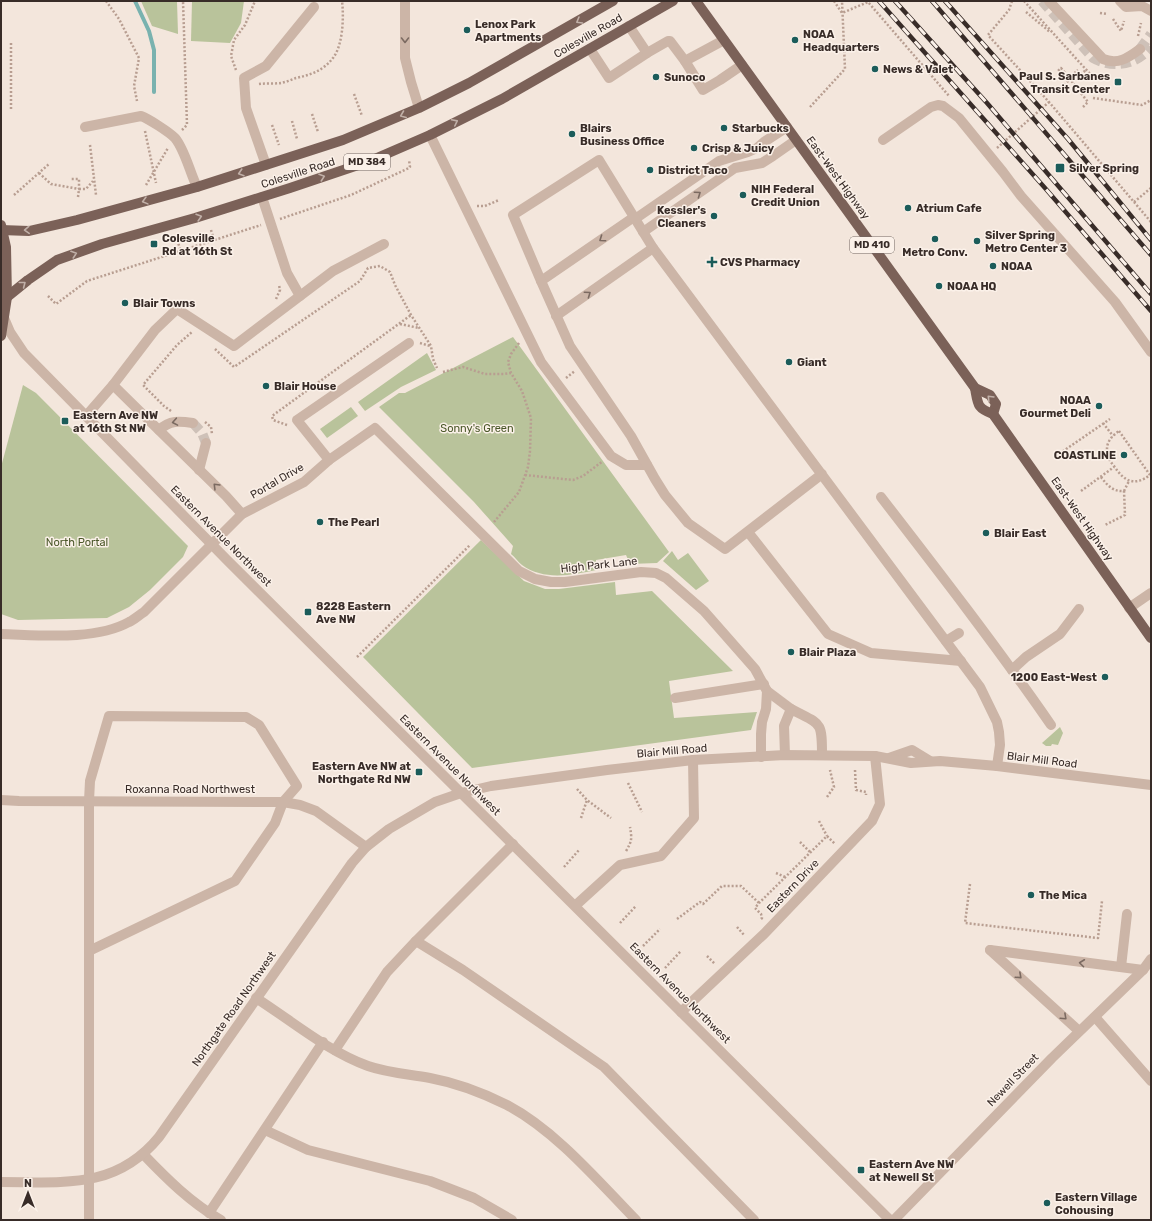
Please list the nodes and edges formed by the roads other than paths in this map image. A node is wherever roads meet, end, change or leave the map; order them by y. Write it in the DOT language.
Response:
graph roads {
  1 [pos="405,1"];
  2 [pos="613,1"];
  3 [pos="673,1"];
  4 [pos="696,1"];
  5 [pos="1049,1"];
  6 [pos="1120,1"];
  7 [pos="1141,4"];
  8 [pos="314,7"];
  9 [pos="1151,12"];
  10 [pos="629,26"];
  11 [pos="724,40"];
  12 [pos="590,49"];
  13 [pos="1140,49"];
  14 [pos="647,53"];
  15 [pos="685,61"];
  16 [pos="742,65"];
  17 [pos="419,108"];
  18 [pos="85,127"];
  19 [pos="787,127"];
  20 [pos="430,135"];
  21 [pos="796,140"];
  22 [pos="883,140"];
  23 [pos="266,165"];
  24 [pos="197,187"];
  25 [pos="262,197"];
  26 [pos="634,218"];
  27 [pos="1,229"];
  28 [pos="643,232"];
  29 [pos="384,244"];
  30 [pos="653,248"];
  31 [pos="541,281"];
  32 [pos="300,296"];
  33 [pos="7,297"];
  34 [pos="556,316"];
  35 [pos="2,318"];
  36 [pos="1,336"];
  37 [pos="412,342"];
  38 [pos="1151,352"];
  39 [pos="113,385"];
  40 [pos="975,388"];
  41 [pos="994,414"];
  42 [pos="86,416"];
  43 [pos="197,422"];
  44 [pos="375,428"];
  45 [pos="159,430"];
  46 [pos="210,441"];
  47 [pos="329,460"];
  48 [pos="647,465"];
  49 [pos="200,470"];
  50 [pos="822,474"];
  51 [pos="881,497"];
  52 [pos="242,514"];
  53 [pos="748,532"];
  54 [pos="212,544"];
  55 [pos="1151,593"];
  56 [pos="1129,608"];
  57 [pos="1079,609"];
  58 [pos="959,633"];
  59 [pos="1,634"];
  60 [pos="1151,638"];
  61 [pos="946,641"];
  62 [pos="961,661"];
  63 [pos="1012,670"];
  64 [pos="765,687"];
  65 [pos="675,698"];
  66 [pos="791,709"];
  67 [pos="1051,725"];
  68 [pos="785,755"];
  69 [pos="822,756"];
  70 [pos="875,756"];
  71 [pos="761,757"];
  72 [pos="693,760"];
  73 [pos="998,766"];
  74 [pos="1151,785"];
  75 [pos="461,793"];
  76 [pos="1,800"];
  77 [pos="89,801"];
  78 [pos="283,802"];
  79 [pos="513,844"];
  80 [pos="366,847"];
  81 [pos="576,905"];
  82 [pos="1127,914"];
  83 [pos="416,941"];
  84 [pos="89,951"];
  85 [pos="1151,959"];
  86 [pos="1121,967"];
  87 [pos="1143,970"];
  88 [pos="256,998"];
  89 [pos="682,1012"];
  90 [pos="1095,1017"];
  91 [pos="1079,1031"];
  92 [pos="323,1042"];
  93 [pos="336,1050"];
  94 [pos="1151,1081"];
  95 [pos="264,1130"];
  96 [pos="143,1154"];
  97 [pos="89,1179"];
  98 [pos="1,1182"];
  99 [pos="209,1213"];
  100 [pos="89,1220"];
  101 [pos="221,1220"];
  102 [pos="512,1220"];
  103 [pos="636,1220"];
  104 [pos="754,1220"];
  105 [pos="890,1220"];
  106 [pos="894,1220"];
  1 -- 17 [label="street, one-way"];
  2 -- 17 [label="main road, Colesville Road / MD 384, one-way"];
  3 -- 10 [label="main road, Colesville Road / MD 384"];
  4 -- 11 [label="main road, East-West Highway / MD 410"];
  5 -- 13 [label="street"];
  6 -- 7 [label="street"];
  7 -- 9 [label="street"];
  8 -- 23 [label="street"];
  10 -- 12 [label="main road, Colesville Road / MD 384"];
  10 -- 14 [label="street"];
  11 -- 15 [label="street"];
  11 -- 16 [label="main road, East-West Highway / MD 410"];
  12 -- 14 [label="street"];
  20 -- 12 [label="main road, Colesville Road / MD 384, one-way"];
  14 -- 15 [label="street"];
  15 -- 16 [label="street"];
  16 -- 19 [label="main road, East-West Highway / MD 410"];
  17 -- 23 [label="main road, Colesville Road / MD 384, one-way"];
  18 -- 24 [label="street"];
  19 -- 21 [label="main road, East-West Highway / MD 410"];
  19 -- 26 [label="street"];
  25 -- 20 [label="main road, Colesville Road / MD 384, one-way"];
  20 -- 48 [label="street"];
  28 -- 21 [label="street, one-way"];
  21 -- 40 [label="main road, East-West Highway / MD 410"];
  22 -- 38 [label="street"];
  23 -- 24 [label="main road, Colesville Road / MD 384, one-way"];
  24 -- 27 [label="main road, Colesville Road / MD 384, one-way"];
  25 -- 32 [label="street"];
  33 -- 25 [label="main road, Colesville Road / MD 384, one-way"];
  26 -- 28 [label="street"];
  26 -- 31 [label="street, one-way"];
  26 -- 31 [label="street"];
  27 -- 33 [label="main road"];
  28 -- 30 [label="street"];
  29 -- 32 [label="street"];
  34 -- 30 [label="street, one-way"];
  30 -- 50 [label="street"];
  31 -- 34 [label="street"];
  32 -- 39 [label="street"];
  33 -- 35 [label="main road"];
  34 -- 48 [label="street"];
  35 -- 36 [label="main road"];
  35 -- 42 [label="street, Eastern Avenue Northwest"];
  37 -- 47 [label="street"];
  39 -- 42 [label="street"];
  39 -- 45 [label="street"];
  40 -- 41 [label="main road, East-West Highway / MD 410"];
  41 -- 40 [label="main road, East-West Highway / MD 410, one-way"];
  41 -- 56 [label="main road, East-West Highway / MD 410"];
  42 -- 54 [label="street, Eastern Avenue Northwest"];
  43 -- 45 [label="street, one-way"];
  44 -- 47 [label="street, Portal Drive"];
  44 -- 64 [label="street, High Park Lane"];
  45 -- 49 [label="street"];
  46 -- 49 [label="street"];
  47 -- 52 [label="street, Portal Drive"];
  48 -- 53 [label="street"];
  52 -- 49 [label="street, one-way"];
  50 -- 53 [label="street"];
  50 -- 61 [label="street"];
  51 -- 63 [label="street"];
  52 -- 54 [label="street, Portal Drive"];
  53 -- 62 [label="street"];
  54 -- 59 [label="street, Portal Drive"];
  54 -- 75 [label="street, Eastern Avenue Northwest"];
  55 -- 56 [label="street"];
  56 -- 60 [label="main road, East-West Highway / MD 410"];
  57 -- 63 [label="street"];
  58 -- 61 [label="street"];
  61 -- 62 [label="street"];
  62 -- 73 [label="street"];
  63 -- 67 [label="street"];
  64 -- 65 [label="street"];
  64 -- 66 [label="street"];
  64 -- 71 [label="street"];
  66 -- 68 [label="street"];
  66 -- 69 [label="street"];
  68 -- 69 [label="street, Blair Mill Road"];
  68 -- 71 [label="street, Blair Mill Road"];
  69 -- 70 [label="street, Blair Mill Road"];
  70 -- 73 [label="street, Blair Mill Road"];
  70 -- 89 [label="street, Eastern Drive"];
  71 -- 72 [label="street, Blair Mill Road"];
  72 -- 75 [label="street, Blair Mill Road"];
  72 -- 81 [label="street"];
  73 -- 74 [label="street, Blair Mill Road"];
  75 -- 79 [label="street, Eastern Avenue Northwest"];
  75 -- 80 [label="street, Northgate Road Northwest"];
  76 -- 77 [label="street, Roxanna Road Northwest"];
  77 -- 78 [label="street, Roxanna Road Northwest"];
  77 -- 78 [label="street"];
  77 -- 84 [label="street"];
  78 -- 80 [label="street, Roxanna Road Northwest"];
  78 -- 84 [label="street"];
  79 -- 81 [label="street, Eastern Avenue Northwest"];
  79 -- 83 [label="street"];
  80 -- 88 [label="street, Northgate Road Northwest"];
  81 -- 89 [label="street, Eastern Avenue Northwest"];
  82 -- 86 [label="street"];
  83 -- 93 [label="street"];
  83 -- 104 [label="street"];
  84 -- 97 [label="street"];
  85 -- 87 [label="street, Newell Street"];
  86 -- 87 [label="street"];
  86 -- 91 [label="street, one-way"];
  87 -- 90 [label="street, Newell Street"];
  88 -- 92 [label="street"];
  88 -- 96 [label="street, Northgate Road Northwest"];
  89 -- 105 [label="street, Eastern Avenue Northwest"];
  90 -- 91 [label="street, Newell Street"];
  90 -- 94 [label="street"];
  91 -- 106 [label="street, Newell Street"];
  92 -- 93 [label="street"];
  92 -- 95 [label="street"];
  93 -- 103 [label="street"];
  95 -- 99 [label="street"];
  95 -- 102 [label="street"];
  96 -- 97 [label="street, Northgate Road Northwest"];
  96 -- 99 [label="street"];
  97 -- 98 [label="street, Northgate Road Northwest"];
  97 -- 100 [label="street"];
  99 -- 101 [label="street"];
}
